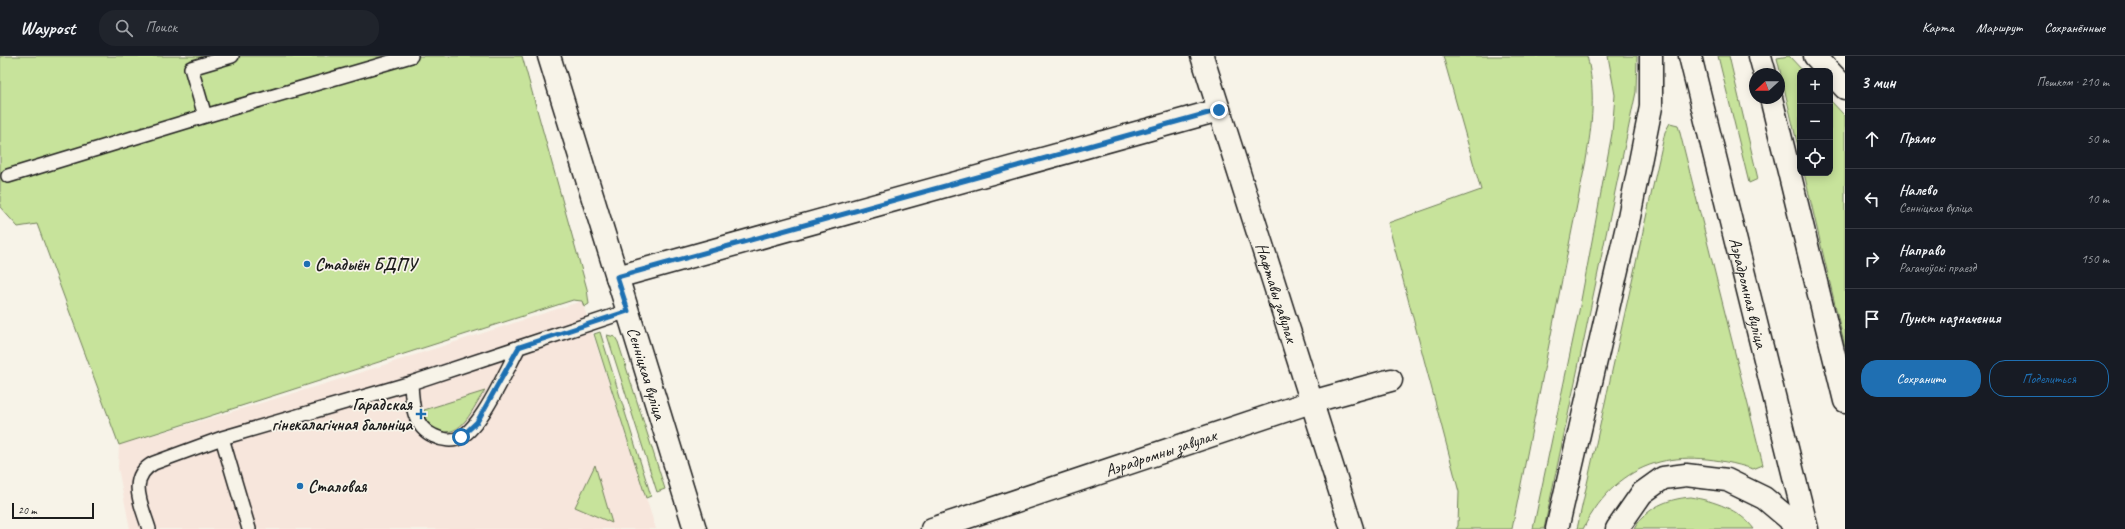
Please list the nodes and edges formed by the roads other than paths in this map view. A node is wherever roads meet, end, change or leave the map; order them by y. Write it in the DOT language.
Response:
graph roads {
  1 [pos="232,56"];
  2 [pos="411,56"];
  3 [pos="549,56"];
  4 [pos="1202,56"];
  5 [pos="1651,56"];
  6 [pos="1690,56"];
  7 [pos="1760,56"];
  8 [pos="1815,56"];
  9 [pos="1763,68"];
  10 [pos="1826,68"];
  11 [pos="1833,75"];
  12 [pos="1845,88"];
  13 [pos="1771,104"];
  14 [pos="1219,110"];
  15 [pos="205,116"];
  16 [pos="8,176"];
  17 [pos="617,277"];
  18 [pos="628,311"];
  19 [pos="519,347"];
  20 [pos="1391,380"];
  21 [pos="412,383"];
  22 [pos="1845,401"];
  23 [pos="1311,402"];
  24 [pos="222,438"];
  25 [pos="149,529"];
  26 [pos="249,529"];
  27 [pos="695,529"];
  28 [pos="932,529"];
  29 [pos="1352,529"];
  30 [pos="1558,529"];
  31 [pos="1617,529"];
  32 [pos="1795,529"];
  33 [pos="1807,529"];
  1 -- 15 [label="lane"];
  2 -- 15 [label="lane"];
  3 -- 17 [label="street, Сенніцкая вуліца"];
  4 -- 14 [label="street, Нафтавы завулак"];
  5 -- 30 [label="street"];
  6 -- 33 [label="street, Аэрадромная вуліца"];
  7 -- 9 [label="street"];
  8 -- 10 [label="street"];
  11 -- 12 [label="street"];
  13 -- 22 [label="street"];
  14 -- 17 [label="street"];
  14 -- 23 [label="street, Нафтавы завулак"];
  15 -- 16 [label="lane"];
  17 -- 18 [label="street, Сенніцкая вуліца"];
  18 -- 19 [label="lane"];
  18 -- 27 [label="street, Сенніцкая вуліца"];
  19 -- 21 [label="lane"];
  19 -- 21 [label="lane"];
  20 -- 23 [label="street, Аэрадромны завулак"];
  21 -- 24 [label="lane"];
  23 -- 28 [label="street, Аэрадромны завулак"];
  23 -- 29 [label="street, Нафтавы завулак"];
  24 -- 25 [label="lane"];
  24 -- 26 [label="lane"];
  31 -- 32 [label="street"];
}
